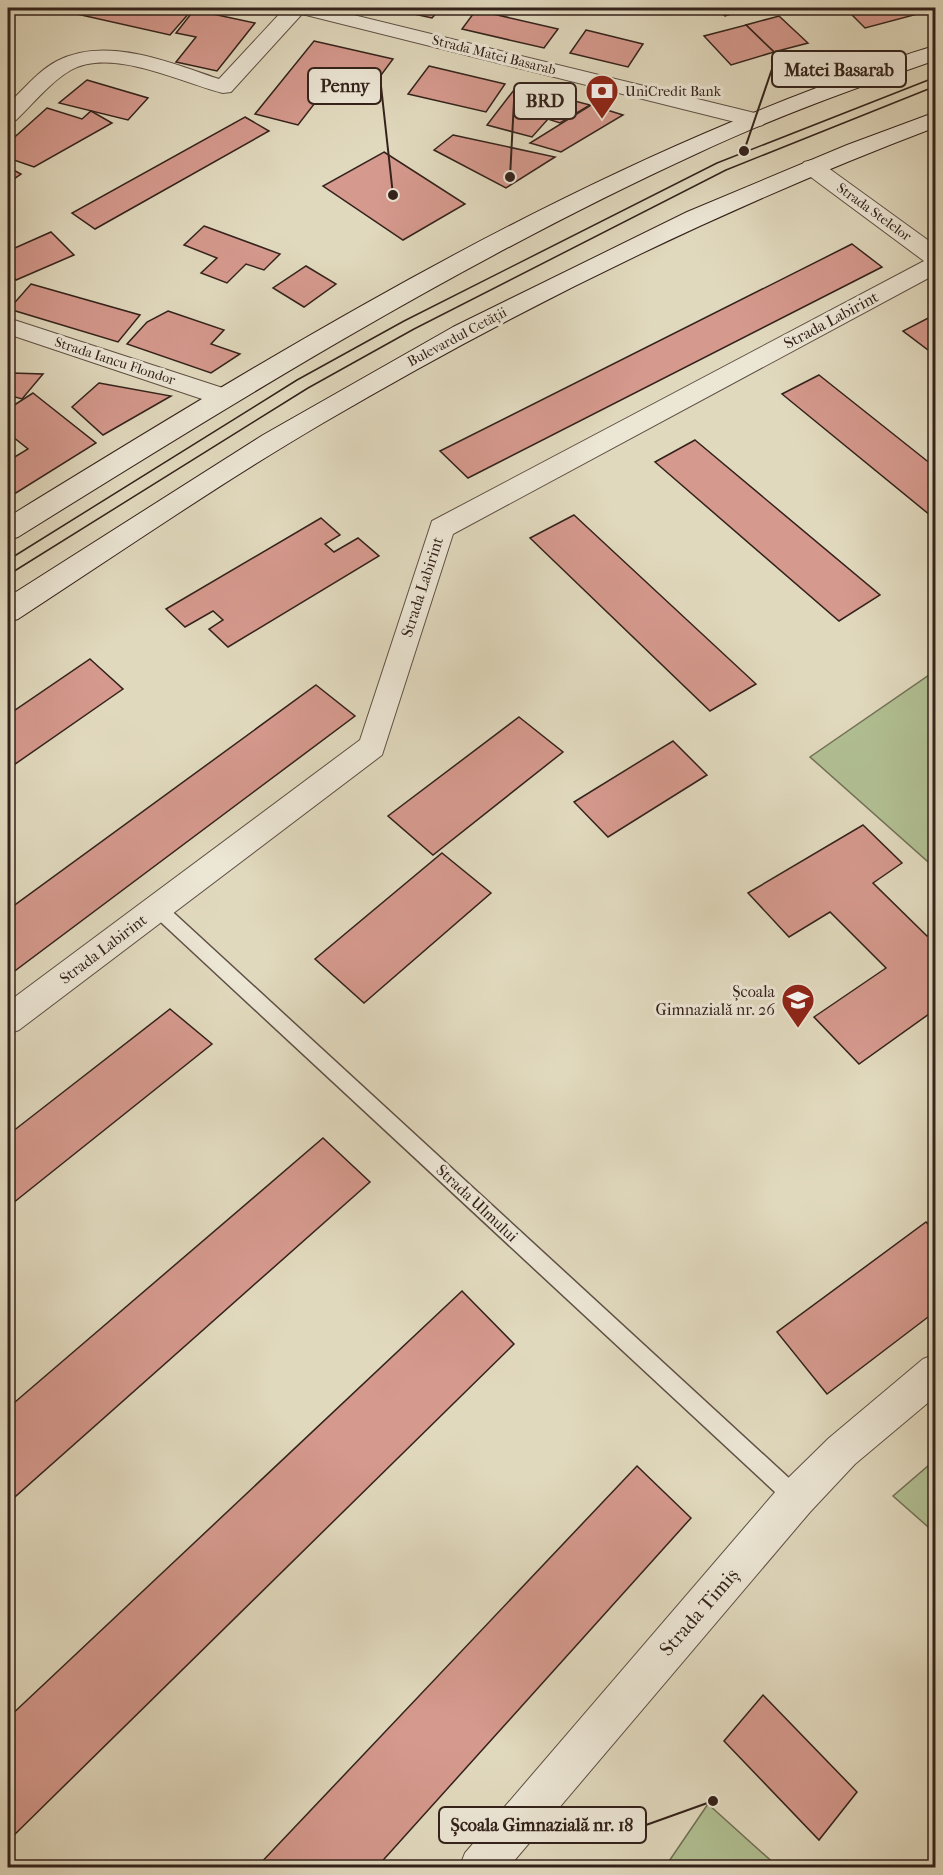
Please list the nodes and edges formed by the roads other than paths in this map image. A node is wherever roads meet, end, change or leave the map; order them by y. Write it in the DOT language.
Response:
graph roads {
  1 [pos="296,8"];
  2 [pos="303,8"];
  3 [pos="936,52"];
  4 [pos="8,115"];
  5 [pos="936,119"];
  6 [pos="755,120"];
  7 [pos="812,167"];
  8 [pos="936,258"];
  9 [pos="936,264"];
  10 [pos="8,326"];
  11 [pos="223,397"];
  12 [pos="8,530"];
  13 [pos="8,611"];
  14 [pos="157,908"];
  15 [pos="8,1020"];
  16 [pos="936,1372"];
  17 [pos="796,1498"];
  18 [pos="480,1868"];
  1 -- 4 [label="street"];
  2 -- 6 [label="street, Strada Matei Basarab"];
  3 -- 6 [label="main road"];
  5 -- 7 [label="main road, Bulevardul Cetății"];
  6 -- 11 [label="main road"];
  7 -- 8 [label="street, Strada Stelelor"];
  7 -- 13 [label="main road, Bulevardul Cetății"];
  9 -- 14 [label="street, Strada Labirint"];
  10 -- 11 [label="street, Strada Iancu Flondor"];
  11 -- 12 [label="main road"];
  14 -- 15 [label="street, Strada Labirint"];
  14 -- 17 [label="lane, Strada Ulmului"];
  16 -- 17 [label="street, Strada Timiș"];
  17 -- 18 [label="street, Strada Timiș"];
}
